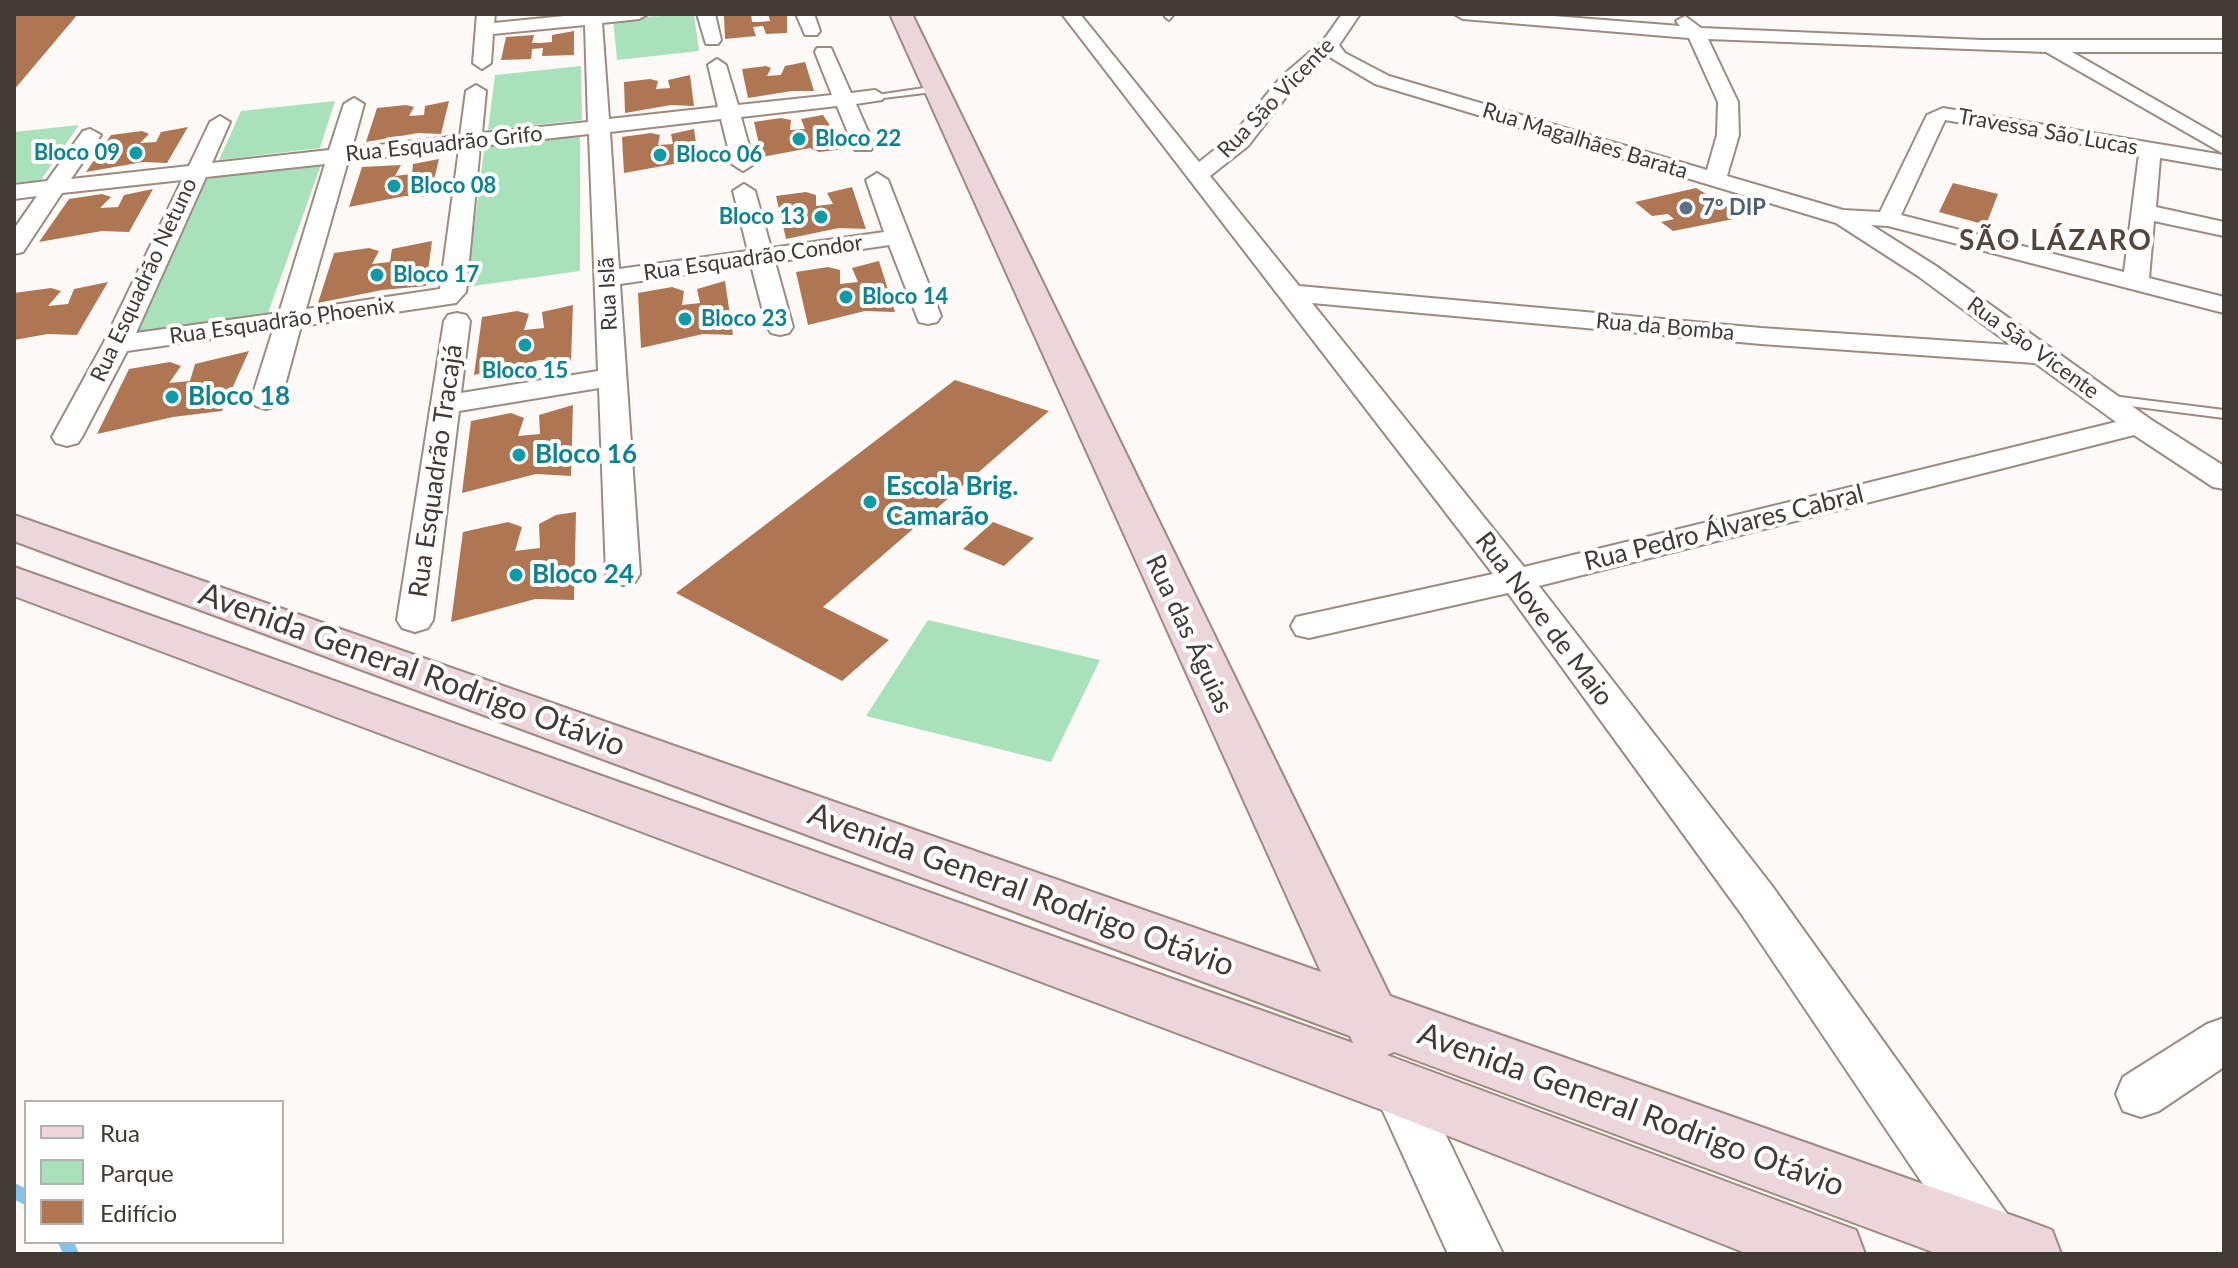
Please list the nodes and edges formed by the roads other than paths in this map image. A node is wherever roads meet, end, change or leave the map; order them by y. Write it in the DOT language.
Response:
graph roads {
  1 [pos="639,14"];
  2 [pos="706,14"];
  3 [pos="901,14"];
  4 [pos="1071,14"];
  5 [pos="1351,14"];
  6 [pos="1463,14"];
  7 [pos="1678,14"];
  8 [pos="593,16"];
  9 [pos="485,22"];
  10 [pos="1697,35"];
  11 [pos="712,40"];
  12 [pos="1330,45"];
  13 [pos="2050,46"];
  14 [pos="2224,46"];
  15 [pos="824,52"];
  16 [pos="482,63"];
  17 [pos="717,65"];
  18 [pos="938,89"];
  19 [pos="476,91"];
  20 [pos="875,96"];
  21 [pos="842,99"];
  22 [pos="354,104"];
  23 [pos="730,112"];
  24 [pos="220,122"];
  25 [pos="599,127"];
  26 [pos="90,135"];
  27 [pos="470,141"];
  28 [pos="863,145"];
  29 [pos="2224,148"];
  30 [pos="2150,151"];
  31 [pos="338,156"];
  32 [pos="2224,162"];
  33 [pos="743,164"];
  34 [pos="196,172"];
  35 [pos="1196,176"];
  36 [pos="877,180"];
  37 [pos="1715,180"];
  38 [pos="54,188"];
  39 [pos="744,191"];
  40 [pos="14,192"];
  41 [pos="2144,212"];
  42 [pos="1841,217"];
  43 [pos="1888,219"];
  44 [pos="2224,229"];
  45 [pos="898,237"];
  46 [pos="14,247"];
  47 [pos="761,257"];
  48 [pos="608,278"];
  49 [pos="2136,281"];
  50 [pos="1288,293"];
  51 [pos="2224,305"];
  52 [pos="452,309"];
  53 [pos="928,316"];
  54 [pos="289,320"];
  55 [pos="780,327"];
  56 [pos="117,344"];
  57 [pos="2043,355"];
  58 [pos="612,377"];
  59 [pos="2104,399"];
  60 [pos="266,400"];
  61 [pos="447,404"];
  62 [pos="2224,414"];
  63 [pos="2139,425"];
  64 [pos="67,437"];
  65 [pos="2224,480"];
  66 [pos="14,527"];
  67 [pos="623,574"];
  68 [pos="1516,580"];
  69 [pos="14,581"];
  70 [pos="415,620"];
  71 [pos="1309,626"];
  72 [pos="881,840"];
  73 [pos="850,887"];
  74 [pos="1371,1017"];
  75 [pos="2224,1040"];
  76 [pos="1397,1087"];
  77 [pos="2141,1094"];
  78 [pos="2011,1248"];
  79 [pos="1476,1254"];
  80 [pos="1832,1254"];
  1 -- 8 [label="street"];
  2 -- 11 [label="street"];
  3 -- 18 [label="street, Rua das Águias"];
  4 -- 35 [label="street, Rua Nove de Maio"];
  5 -- 12 [label="street, Rua São Vicente"];
  6 -- 10 [label="street"];
  7 -- 10 [label="street"];
  8 -- 9 [label="street"];
  8 -- 25 [label="street, Rua Islã"];
  9 -- 16 [label="street"];
  10 -- 13 [label="street"];
  10 -- 37 [label="street"];
  12 -- 35 [label="street, Rua São Vicente"];
  12 -- 37 [label="street, Rua Magalhães Barata"];
  13 -- 14 [label="street"];
  13 -- 29 [label="street"];
  15 -- 21 [label="street"];
  17 -- 23 [label="street"];
  18 -- 20 [label="lane"];
  18 -- 74 [label="street, Rua das Águias"];
  19 -- 27 [label="street, Rua Esquadrão Tracajá"];
  20 -- 21 [label="street, Rua Esquadrão Grifo"];
  21 -- 23 [label="street, Rua Esquadrão Grifo"];
  21 -- 28 [label="street"];
  22 -- 31 [label="street"];
  23 -- 25 [label="street, Rua Esquadrão Grifo"];
  23 -- 33 [label="street"];
  24 -- 34 [label="street, Rua Esquadrão Netuno"];
  25 -- 27 [label="street, Rua Esquadrão Grifo"];
  25 -- 48 [label="street, Rua Islã"];
  26 -- 38 [label="street"];
  27 -- 31 [label="street, Rua Esquadrão Grifo"];
  27 -- 52 [label="street, Rua Esquadrão Tracajá"];
  30 -- 32 [label="street, Travessa São Lucas"];
  30 -- 41 [label="street"];
  30 -- 43 [label="street, Travessa São Lucas"];
  31 -- 34 [label="street, Rua Esquadrão Grifo"];
  31 -- 54 [label="street"];
  34 -- 38 [label="street, Rua Esquadrão Grifo"];
  34 -- 56 [label="street, Rua Esquadrão Netuno"];
  35 -- 50 [label="street, Rua Nove de Maio"];
  36 -- 45 [label="street"];
  37 -- 42 [label="street, Rua Magalhães Barata"];
  38 -- 40 [label="street, Rua Esquadrão Grifo"];
  38 -- 46 [label="street"];
  39 -- 47 [label="street"];
  41 -- 44 [label="street"];
  41 -- 49 [label="street"];
  42 -- 43 [label="street, Rua Magalhães Barata"];
  42 -- 57 [label="street, Rua São Vicente"];
  43 -- 49 [label="street, Rua Magalhães Barata"];
  45 -- 47 [label="street, Rua Esquadrão Condor"];
  45 -- 53 [label="street"];
  47 -- 48 [label="street, Rua Esquadrão Condor"];
  47 -- 55 [label="street"];
  48 -- 58 [label="street, Rua Islã"];
  49 -- 51 [label="street, Rua Magalhães Barata"];
  50 -- 57 [label="street, Rua da Bomba"];
  50 -- 68 [label="street, Rua Nove de Maio"];
  52 -- 54 [label="street, Rua Esquadrão Phoenix"];
  52 -- 61 [label="street, Rua Esquadrão Tracajá"];
  54 -- 56 [label="street, Rua Esquadrão Phoenix"];
  54 -- 60 [label="street"];
  56 -- 64 [label="street, Rua Esquadrão Netuno"];
  57 -- 59 [label="street, Rua São Vicente"];
  58 -- 61 [label="street"];
  58 -- 67 [label="street, Rua Islã"];
  59 -- 62 [label="lane"];
  59 -- 63 [label="street, Rua São Vicente"];
  61 -- 70 [label="street, Rua Esquadrão Tracajá"];
  63 -- 65 [label="street, Rua São Vicente"];
  63 -- 68 [label="street, Rua Pedro Álvares Cabral"];
  66 -- 72 [label="street, Avenida General Rodrigo Otávio"];
  68 -- 71 [label="street, Rua Pedro Álvares Cabral"];
  68 -- 78 [label="street, Rua Nove de Maio"];
  69 -- 73 [label="street, Avenida General Rodrigo Otávio"];
  72 -- 73 [label="street"];
  72 -- 74 [label="street, Avenida General Rodrigo Otávio"];
  73 -- 76 [label="street, Avenida General Rodrigo Otávio"];
  74 -- 76 [label="street, Rua das Águias"];
  74 -- 78 [label="street, Avenida General Rodrigo Otávio"];
  75 -- 77 [label="street"];
  76 -- 79 [label="street, Rua das Águias"];
  76 -- 80 [label="street, Avenida General Rodrigo Otávio"];
}
